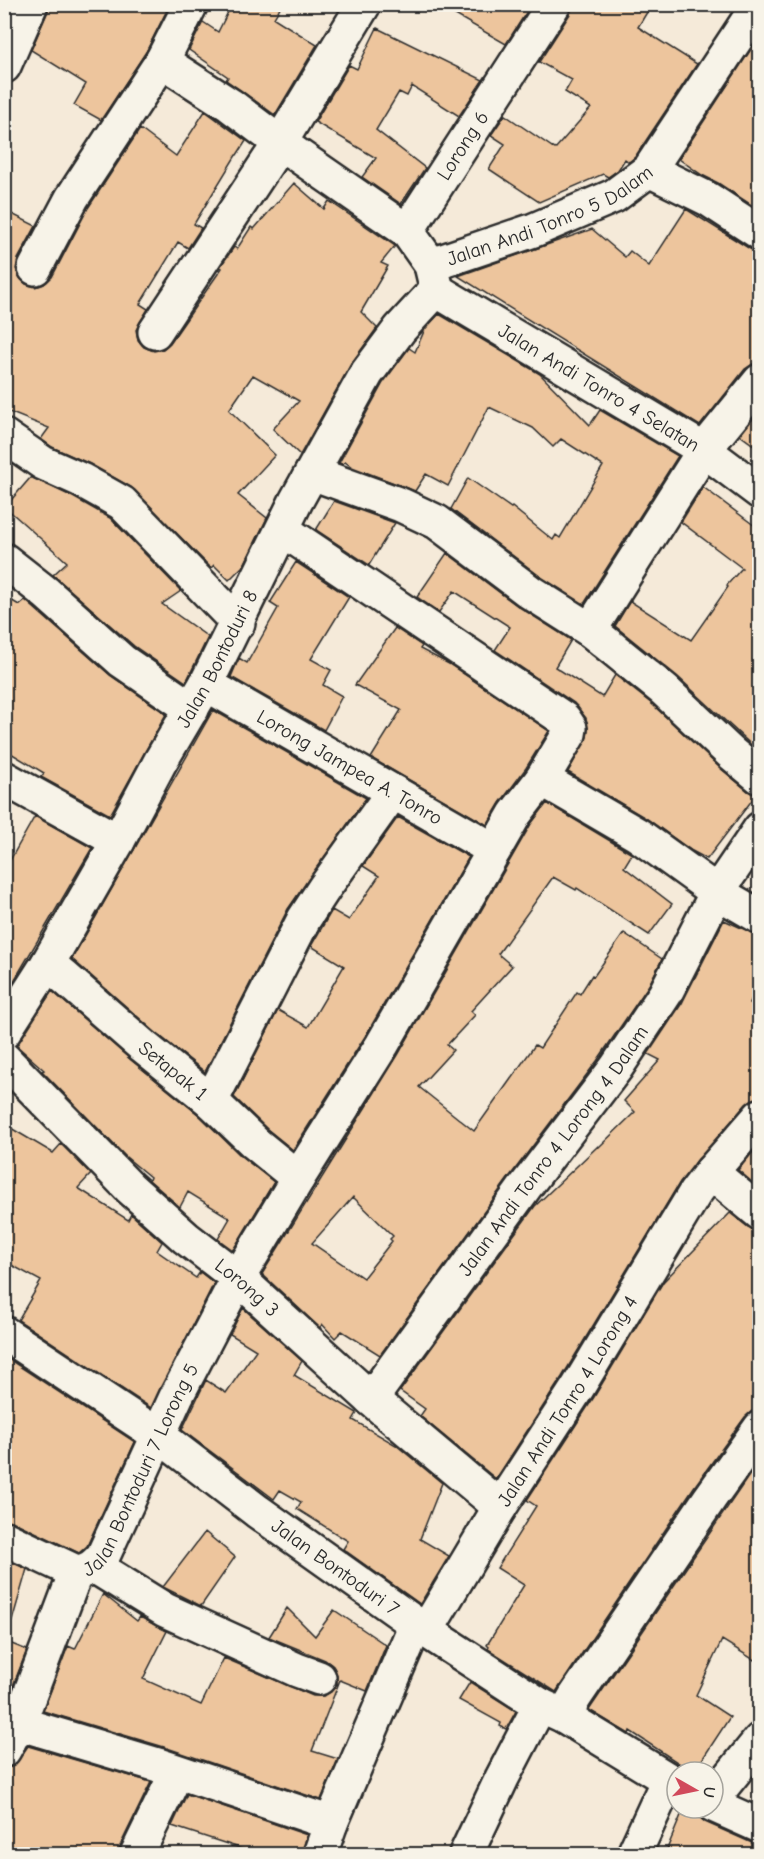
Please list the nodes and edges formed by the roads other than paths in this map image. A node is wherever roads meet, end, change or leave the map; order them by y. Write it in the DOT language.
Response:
graph roads {
  1 [pos="32,4"];
  2 [pos="191,4"];
  3 [pos="364,4"];
  4 [pos="554,4"];
  5 [pos="759,4"];
  6 [pos="162,61"];
  7 [pos="4,66"];
  8 [pos="280,143"];
  9 [pos="649,170"];
  10 [pos="407,231"];
  11 [pos="759,233"];
  12 [pos="35,268"];
  13 [pos="434,277"];
  14 [pos="155,332"];
  15 [pos="759,381"];
  16 [pos="4,436"];
  17 [pos="704,450"];
  18 [pos="312,473"];
  19 [pos="759,492"];
  20 [pos="283,530"];
  21 [pos="4,560"];
  22 [pos="238,623"];
  23 [pos="590,630"];
  24 [pos="199,697"];
  25 [pos="759,777"];
  26 [pos="4,778"];
  27 [pos="542,779"];
  28 [pos="393,792"];
  29 [pos="759,829"];
  30 [pos="118,841"];
  31 [pos="494,850"];
  32 [pos="717,892"];
  33 [pos="759,917"];
  34 [pos="48,963"];
  35 [pos="4,1032"];
  36 [pos="4,1059"];
  37 [pos="211,1101"];
  38 [pos="759,1116"];
  39 [pos="298,1178"];
  40 [pos="720,1180"];
  41 [pos="759,1213"];
  42 [pos="238,1278"];
  43 [pos="4,1333"];
  44 [pos="371,1399"];
  45 [pos="759,1428"];
  46 [pos="159,1435"];
  47 [pos="500,1508"];
  48 [pos="4,1538"];
  49 [pos="85,1569"];
  50 [pos="421,1628"];
  51 [pos="319,1678"];
  52 [pos="552,1711"];
  53 [pos="9,1731"];
  54 [pos="759,1740"];
  55 [pos="177,1773"];
  56 [pos="665,1778"];
  57 [pos="725,1783"];
  58 [pos="665,1798"];
  59 [pos="725,1810"];
  60 [pos="331,1823"];
  61 [pos="759,1826"];
  62 [pos="137,1854"];
  63 [pos="320,1854"];
  64 [pos="465,1854"];
  65 [pos="634,1854"];
  1 -- 7 [label="street"];
  2 -- 6 [label="street"];
  3 -- 8 [label="street"];
  4 -- 10 [label="street, Lorong 6"];
  5 -- 9 [label="street"];
  6 -- 8 [label="street"];
  6 -- 12 [label="street"];
  8 -- 10 [label="street"];
  8 -- 14 [label="street"];
  9 -- 11 [label="street, Jalan Andi Tonro 5 Dalam"];
  9 -- 13 [label="street, Jalan Andi Tonro 5 Dalam"];
  10 -- 13 [label="street"];
  13 -- 17 [label="street, Jalan Andi Tonro 4 Selatan"];
  13 -- 18 [label="street, Jalan Bontoduri 8"];
  15 -- 17 [label="street"];
  16 -- 22 [label="street"];
  17 -- 19 [label="street, Jalan Andi Tonro 4 Selatan"];
  17 -- 23 [label="street"];
  18 -- 20 [label="street, Jalan Bontoduri 8"];
  18 -- 23 [label="street"];
  20 -- 22 [label="street, Jalan Bontoduri 8"];
  20 -- 27 [label="street, Jalan Bontoduri 7 Lorong 5"];
  21 -- 24 [label="street, Lorong Jampea A. Tonro"];
  22 -- 24 [label="street, Jalan Bontoduri 8"];
  23 -- 25 [label="street"];
  24 -- 28 [label="street, Lorong Jampea A. Tonro"];
  24 -- 30 [label="street, Jalan Bontoduri 8"];
  26 -- 30 [label="street"];
  27 -- 31 [label="street, Jalan Bontoduri 7 Lorong 5"];
  27 -- 32 [label="street"];
  28 -- 31 [label="street, Lorong Jampea A. Tonro"];
  28 -- 37 [label="street"];
  29 -- 32 [label="street, Jalan Andi Tonro 4 Lorong 4 Dalam"];
  30 -- 34 [label="street, Jalan Bontoduri 8"];
  31 -- 39 [label="street, Jalan Bontoduri 7 Lorong 5"];
  32 -- 33 [label="street"];
  32 -- 44 [label="street, Jalan Andi Tonro 4 Lorong 4 Dalam"];
  34 -- 35 [label="street, Jalan Bontoduri 8"];
  34 -- 37 [label="street, Setapak 1"];
  36 -- 42 [label="street, Lorong 3"];
  37 -- 39 [label="street, Setapak 1"];
  38 -- 40 [label="street, Jalan Andi Tonro 4 Lorong 4"];
  39 -- 42 [label="street, Jalan Bontoduri 7 Lorong 5"];
  40 -- 41 [label="street"];
  40 -- 47 [label="street, Jalan Andi Tonro 4 Lorong 4"];
  42 -- 44 [label="street, Lorong 3"];
  42 -- 46 [label="street, Jalan Bontoduri 7 Lorong 5"];
  43 -- 46 [label="street, Jalan Bontoduri 7"];
  44 -- 47 [label="street, Lorong 3"];
  45 -- 52 [label="street"];
  46 -- 49 [label="street, Jalan Bontoduri 7 Lorong 5"];
  46 -- 50 [label="street, Jalan Bontoduri 7"];
  47 -- 50 [label="street, Jalan Andi Tonro 4 Lorong 4"];
  48 -- 49 [label="street"];
  49 -- 51 [label="street"];
  49 -- 53 [label="street, Jalan Bontoduri 7 Lorong 5"];
  50 -- 52 [label="street, Jalan Bontoduri 7"];
  50 -- 60 [label="street, Jalan Andi Tonro 4 Lorong 4"];
  52 -- 56 [label="street, Jalan Bontoduri 7"];
  52 -- 64 [label="street"];
  53 -- 55 [label="street"];
  54 -- 57 [label="street"];
  55 -- 60 [label="street"];
  55 -- 62 [label="street"];
  58 -- 65 [label="street"];
  59 -- 61 [label="street"];
  60 -- 63 [label="street, Jalan Andi Tonro 4 Lorong 4"];
}
